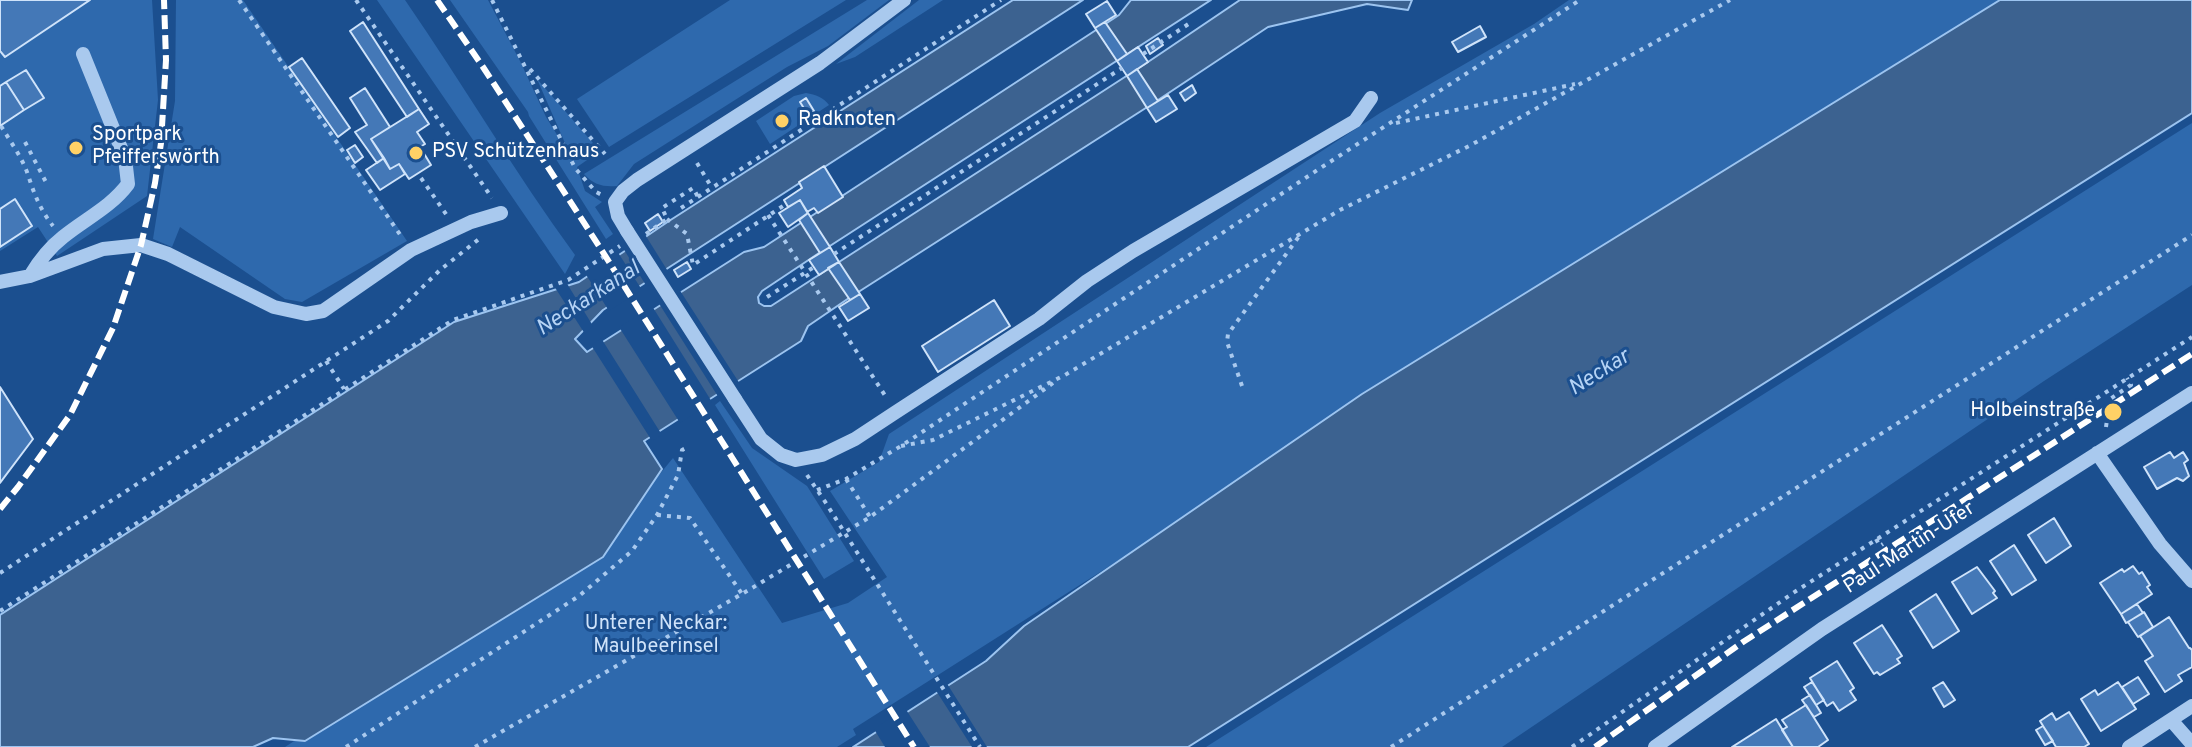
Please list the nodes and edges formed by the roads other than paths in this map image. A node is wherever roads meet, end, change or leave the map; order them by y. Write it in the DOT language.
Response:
graph roads {
  1 [pos="904,0"];
  2 [pos="83,54"];
  3 [pos="1371,98"];
  4 [pos="501,213"];
  5 [pos="30,276"];
  6 [pos="0,282"];
  7 [pos="2192,393"];
  8 [pos="2097,453"];
  9 [pos="2192,581"];
  10 [pos="2192,706"];
  11 [pos="2171,720"];
  12 [pos="2192,744"];
  13 [pos="1655,747"];
  14 [pos="2129,747"];
  1 -- 3 [label="street, bridge"];
  2 -- 5 [label="street"];
  4 -- 5 [label="street"];
  5 -- 6 [label="street"];
  7 -- 8 [label="street, Paul-Martin-Ufer"];
  8 -- 9 [label="street"];
  8 -- 13 [label="street, Paul-Martin-Ufer"];
  10 -- 11 [label="street"];
  11 -- 12 [label="street"];
  11 -- 14 [label="street"];
}
